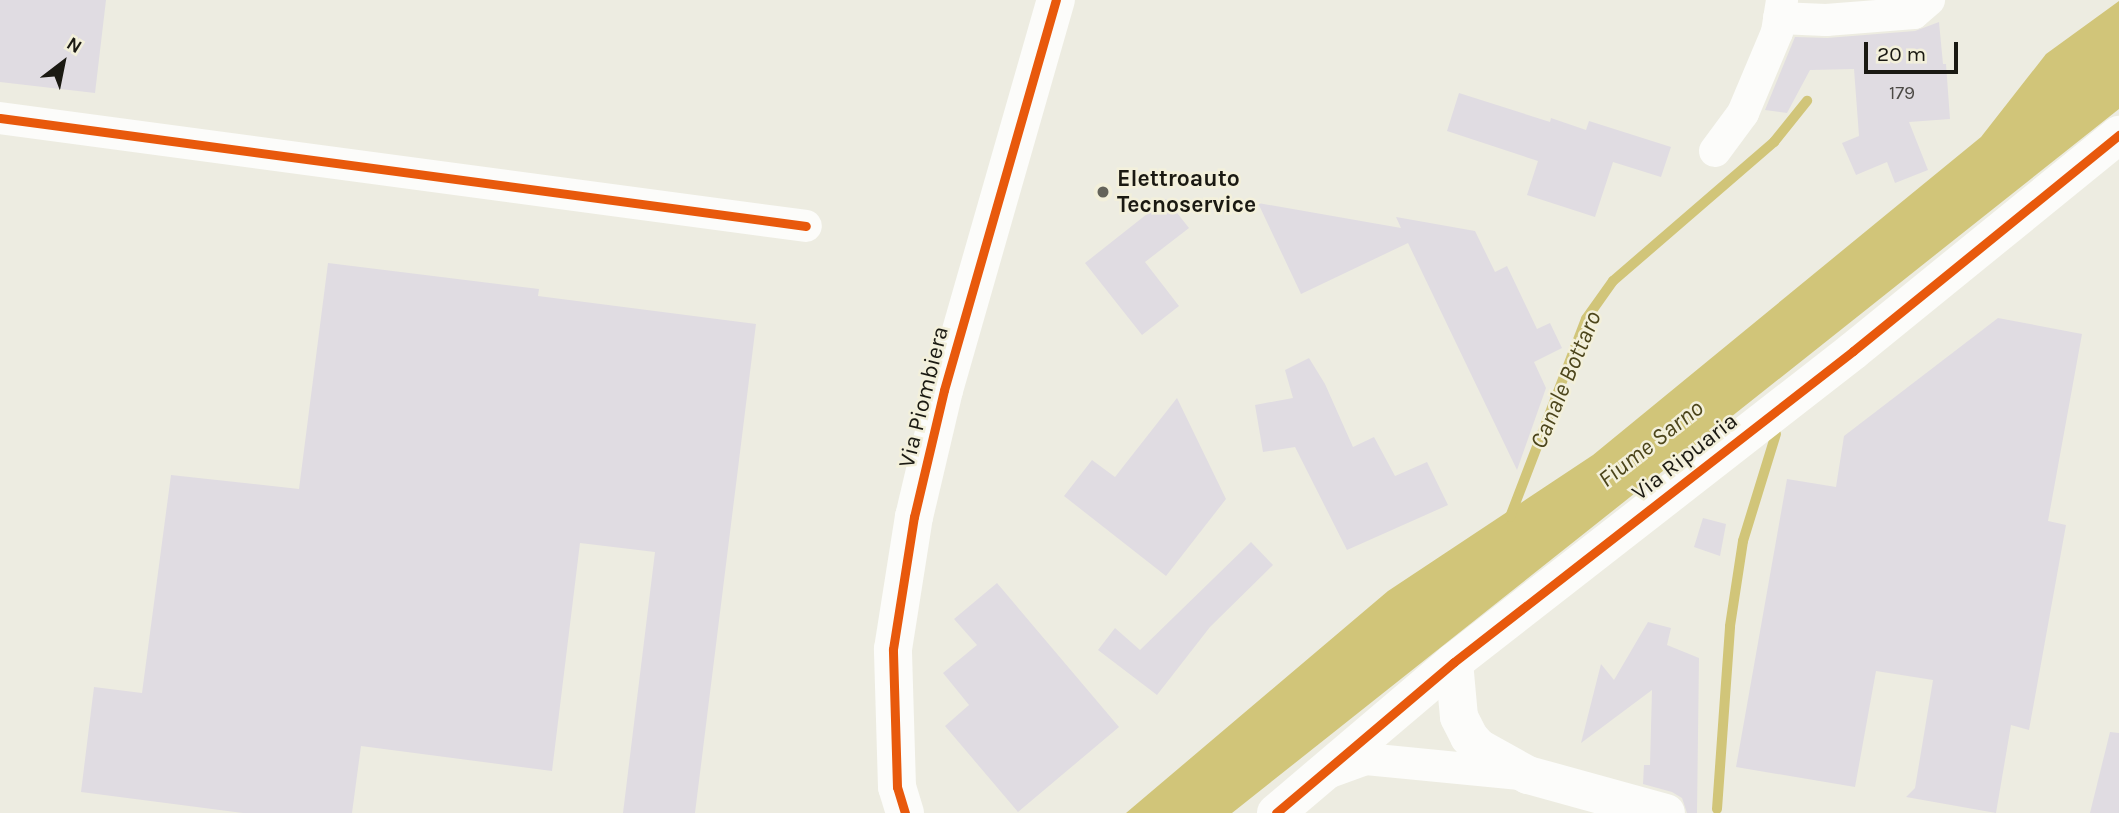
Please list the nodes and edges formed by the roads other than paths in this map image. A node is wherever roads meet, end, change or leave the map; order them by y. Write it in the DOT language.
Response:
graph roads {
  1 [pos="1056,0"];
  2 [pos="1929,0"];
  3 [pos="1781,9"];
  4 [pos="0,118"];
  5 [pos="2119,135"];
  6 [pos="1715,151"];
  7 [pos="806,226"];
  8 [pos="1454,662"];
  9 [pos="1323,774"];
  10 [pos="1528,775"];
  11 [pos="905,813"];
  12 [pos="1276,813"];
  13 [pos="1666,813"];
  1 -- 11 [label="street, Via Piombiera"];
  2 -- 3 [label="street"];
  3 -- 6 [label="street"];
  4 -- 7 [label="street"];
  5 -- 8 [label="street, Via Ripuaria"];
  8 -- 9 [label="street, Via Ripuaria"];
  8 -- 10 [label="street"];
  9 -- 10 [label="street"];
  9 -- 12 [label="street, Via Ripuaria"];
  10 -- 13 [label="street"];
}
